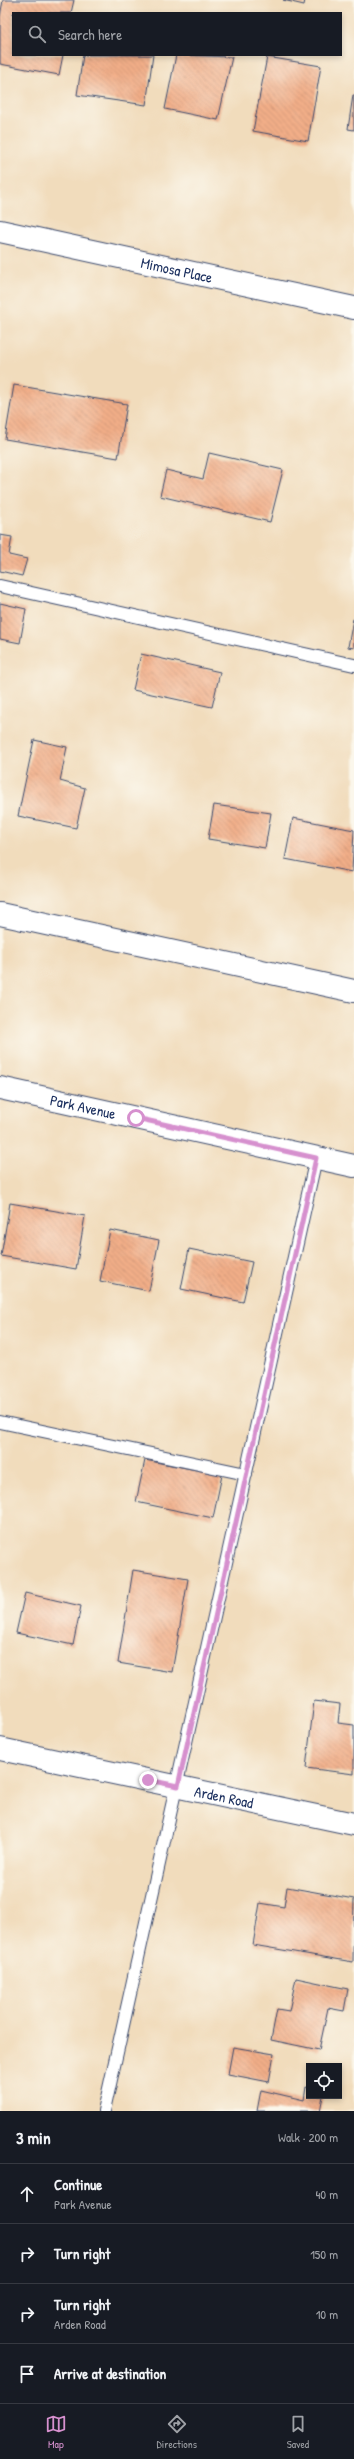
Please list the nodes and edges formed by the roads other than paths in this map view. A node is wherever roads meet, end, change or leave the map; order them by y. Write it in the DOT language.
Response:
graph roads {
  1 [pos="0,231"];
  2 [pos="354,308"];
  3 [pos="0,586"];
  4 [pos="354,665"];
  5 [pos="0,914"];
  6 [pos="354,992"];
  7 [pos="0,1088"];
  8 [pos="316,1158"];
  9 [pos="354,1166"];
  10 [pos="0,1422"];
  11 [pos="246,1474"];
  12 [pos="0,1750"];
  13 [pos="178,1786"];
  14 [pos="354,1824"];
  15 [pos="104,2111"];
  1 -- 2 [label="street, Mimosa Place"];
  3 -- 4 [label="lane"];
  5 -- 6 [label="street"];
  7 -- 8 [label="street, Park Avenue"];
  8 -- 9 [label="street, Park Avenue"];
  8 -- 11 [label="lane"];
  10 -- 11 [label="lane"];
  11 -- 13 [label="lane"];
  12 -- 13 [label="street, Arden Road"];
  13 -- 14 [label="street, Arden Road"];
  13 -- 15 [label="lane"];
}
